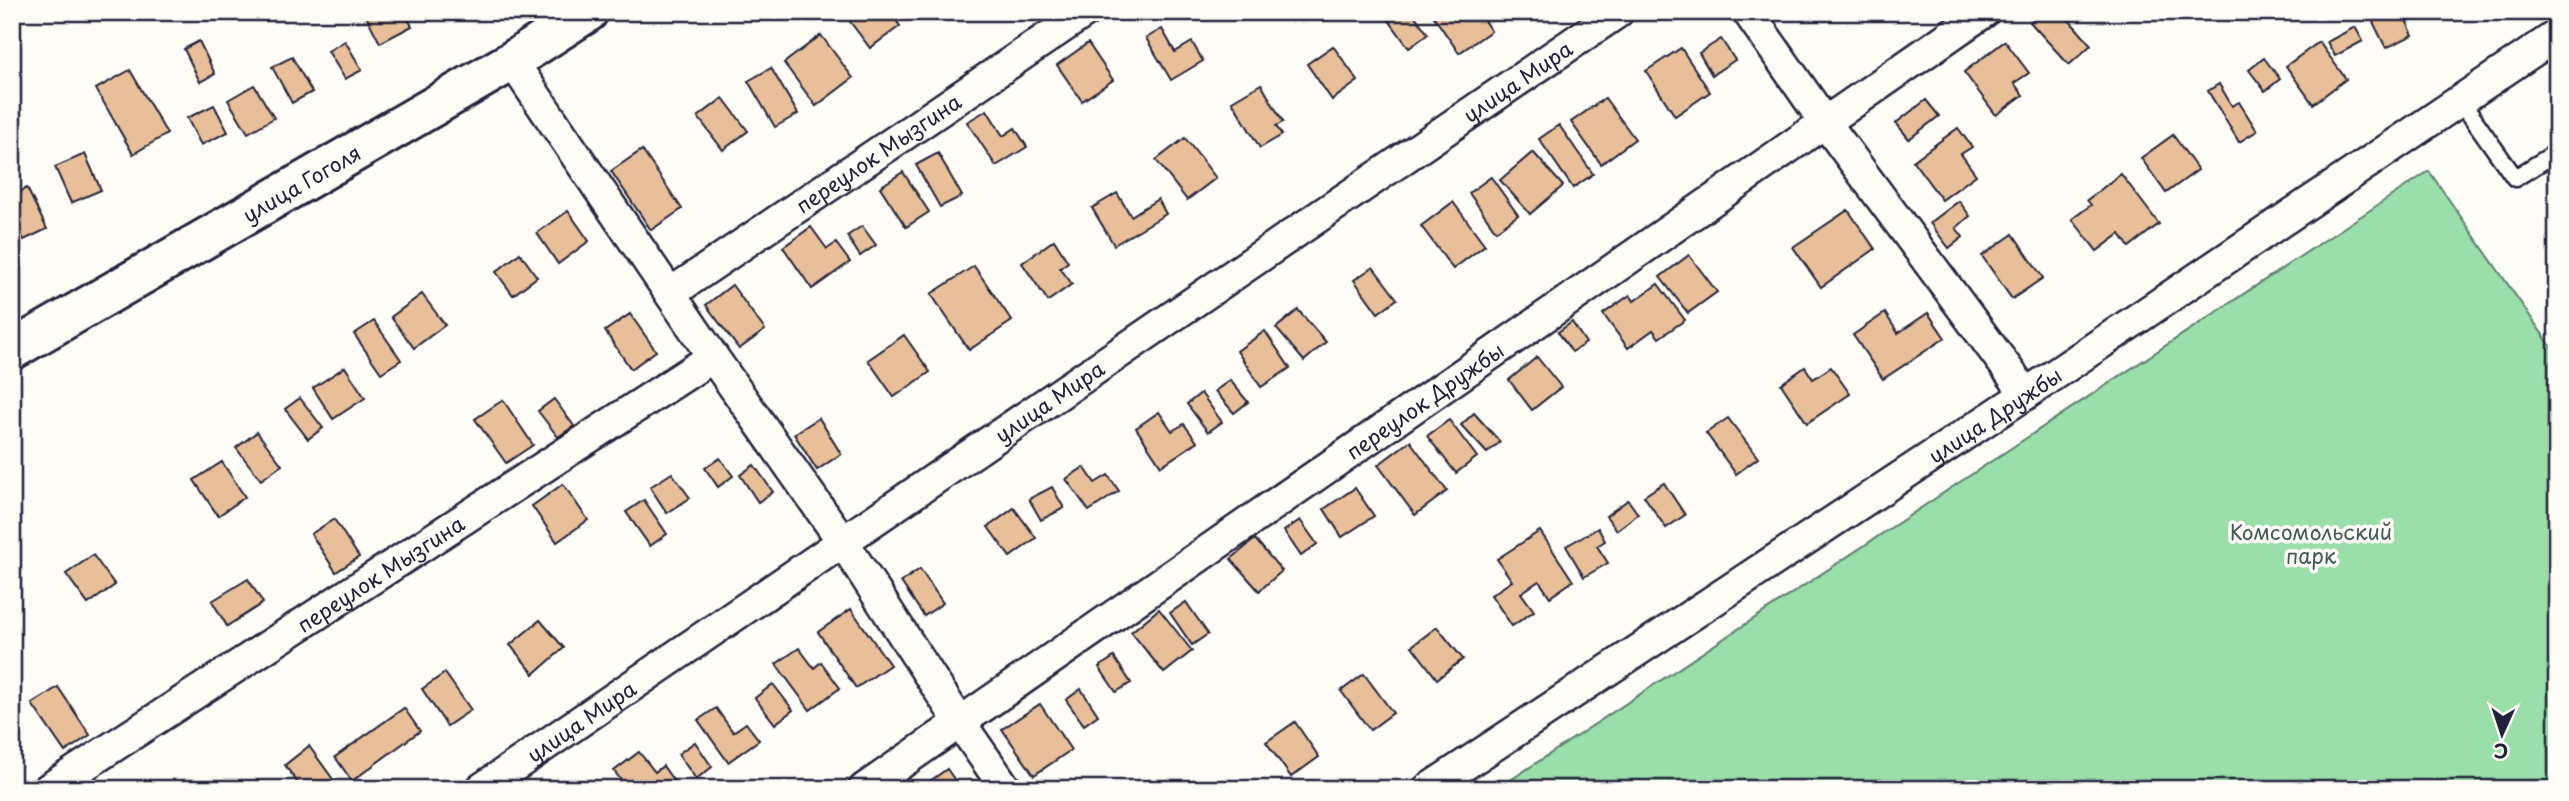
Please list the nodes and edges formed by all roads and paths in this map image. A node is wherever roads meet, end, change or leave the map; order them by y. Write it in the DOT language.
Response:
graph roads {
  1 [pos="588,12"];
  2 [pos="1085,12"];
  3 [pos="1618,12"];
  4 [pos="1748,12"];
  5 [pos="1984,12"];
  6 [pos="2557,35"];
  7 [pos="512,61"];
  8 [pos="2460,100"];
  9 [pos="1824,121"];
  10 [pos="2557,152"];
  11 [pos="671,293"];
  12 [pos="12,350"];
  13 [pos="713,357"];
  14 [pos="2026,394"];
  15 [pos="843,542"];
  16 [pos="959,721"];
  17 [pos="48,789"];
  18 [pos="481,789"];
  19 [pos="864,789"];
  20 [pos="1006,789"];
  21 [pos="1428,789"];
  1 -- 7 [label="street, улица Гоголя"];
  2 -- 11 [label="street, переулок Мызгина"];
  3 -- 15 [label="street, улица Мира"];
  4 -- 9 [label="street"];
  5 -- 9 [label="street, переулок Дружбы"];
  6 -- 8 [label="street, улица Дружбы"];
  7 -- 11 [label="street"];
  7 -- 12 [label="street, улица Гоголя"];
  8 -- 10 [label="lane"];
  8 -- 14 [label="street, улица Дружбы"];
  9 -- 14 [label="street"];
  9 -- 16 [label="street, переулок Дружбы"];
  11 -- 13 [label="street"];
  13 -- 15 [label="street"];
  13 -- 17 [label="street, переулок Мызгина"];
  14 -- 21 [label="street, улица Дружбы"];
  15 -- 16 [label="street"];
  15 -- 18 [label="street, улица Мира"];
  16 -- 19 [label="street, переулок Дружбы"];
  16 -- 20 [label="street"];
}
